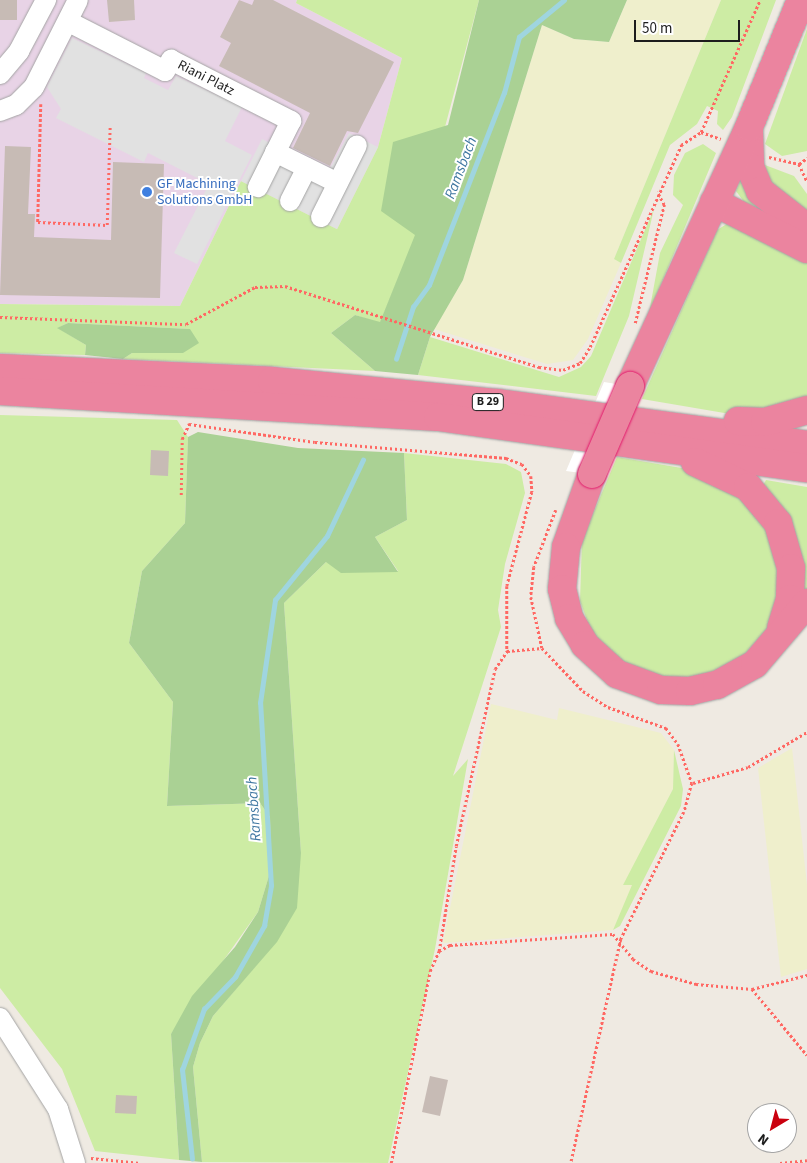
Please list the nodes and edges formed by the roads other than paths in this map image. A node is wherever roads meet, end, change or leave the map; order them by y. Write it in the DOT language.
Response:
graph roads {
  1 [pos="46,0"];
  2 [pos="78,0"];
  3 [pos="785,0"];
  4 [pos="801,0"];
  5 [pos="69,22"];
  6 [pos="0,74"];
  7 [pos="767,78"];
  8 [pos="0,111"];
  9 [pos="749,127"];
  10 [pos="357,145"];
  11 [pos="275,152"];
  12 [pos="307,168"];
  13 [pos="338,183"];
  14 [pos="258,187"];
  15 [pos="290,201"];
  16 [pos="714,202"];
  17 [pos="321,216"];
  18 [pos="807,228"];
  19 [pos="807,249"];
  20 [pos="0,368"];
  21 [pos="0,391"];
  22 [pos="807,410"];
  23 [pos="703,428"];
  24 [pos="807,445"];
  25 [pos="671,447"];
  26 [pos="807,468"];
  27 [pos="807,604"];
  28 [pos="774,643"];
  29 [pos="0,1018"];
  30 [pos="75,1160"];
  1 -- 6 [label="street"];
  2 -- 5 [label="street"];
  3 -- 7 [label="highway"];
  4 -- 7 [label="highway"];
  5 -- 8 [label="street"];
  5 -- 11 [label="street, Riani Platz"];
  7 -- 9 [label="highway"];
  9 -- 16 [label="highway"];
  9 -- 18 [label="highway"];
  10 -- 13 [label="street"];
  11 -- 12 [label="street"];
  11 -- 14 [label="street"];
  12 -- 13 [label="street"];
  12 -- 15 [label="street"];
  13 -- 17 [label="street"];
  16 -- 19 [label="highway"];
  16 -- 28 [label="highway, bridge"];
  20 -- 23 [label="highway, B 29"];
  21 -- 25 [label="highway, B 29"];
  22 -- 23 [label="highway"];
  23 -- 24 [label="highway, B 29"];
  25 -- 26 [label="highway, B 29"];
  25 -- 28 [label="highway"];
  27 -- 28 [label="highway"];
  29 -- 30 [label="street"];
}
